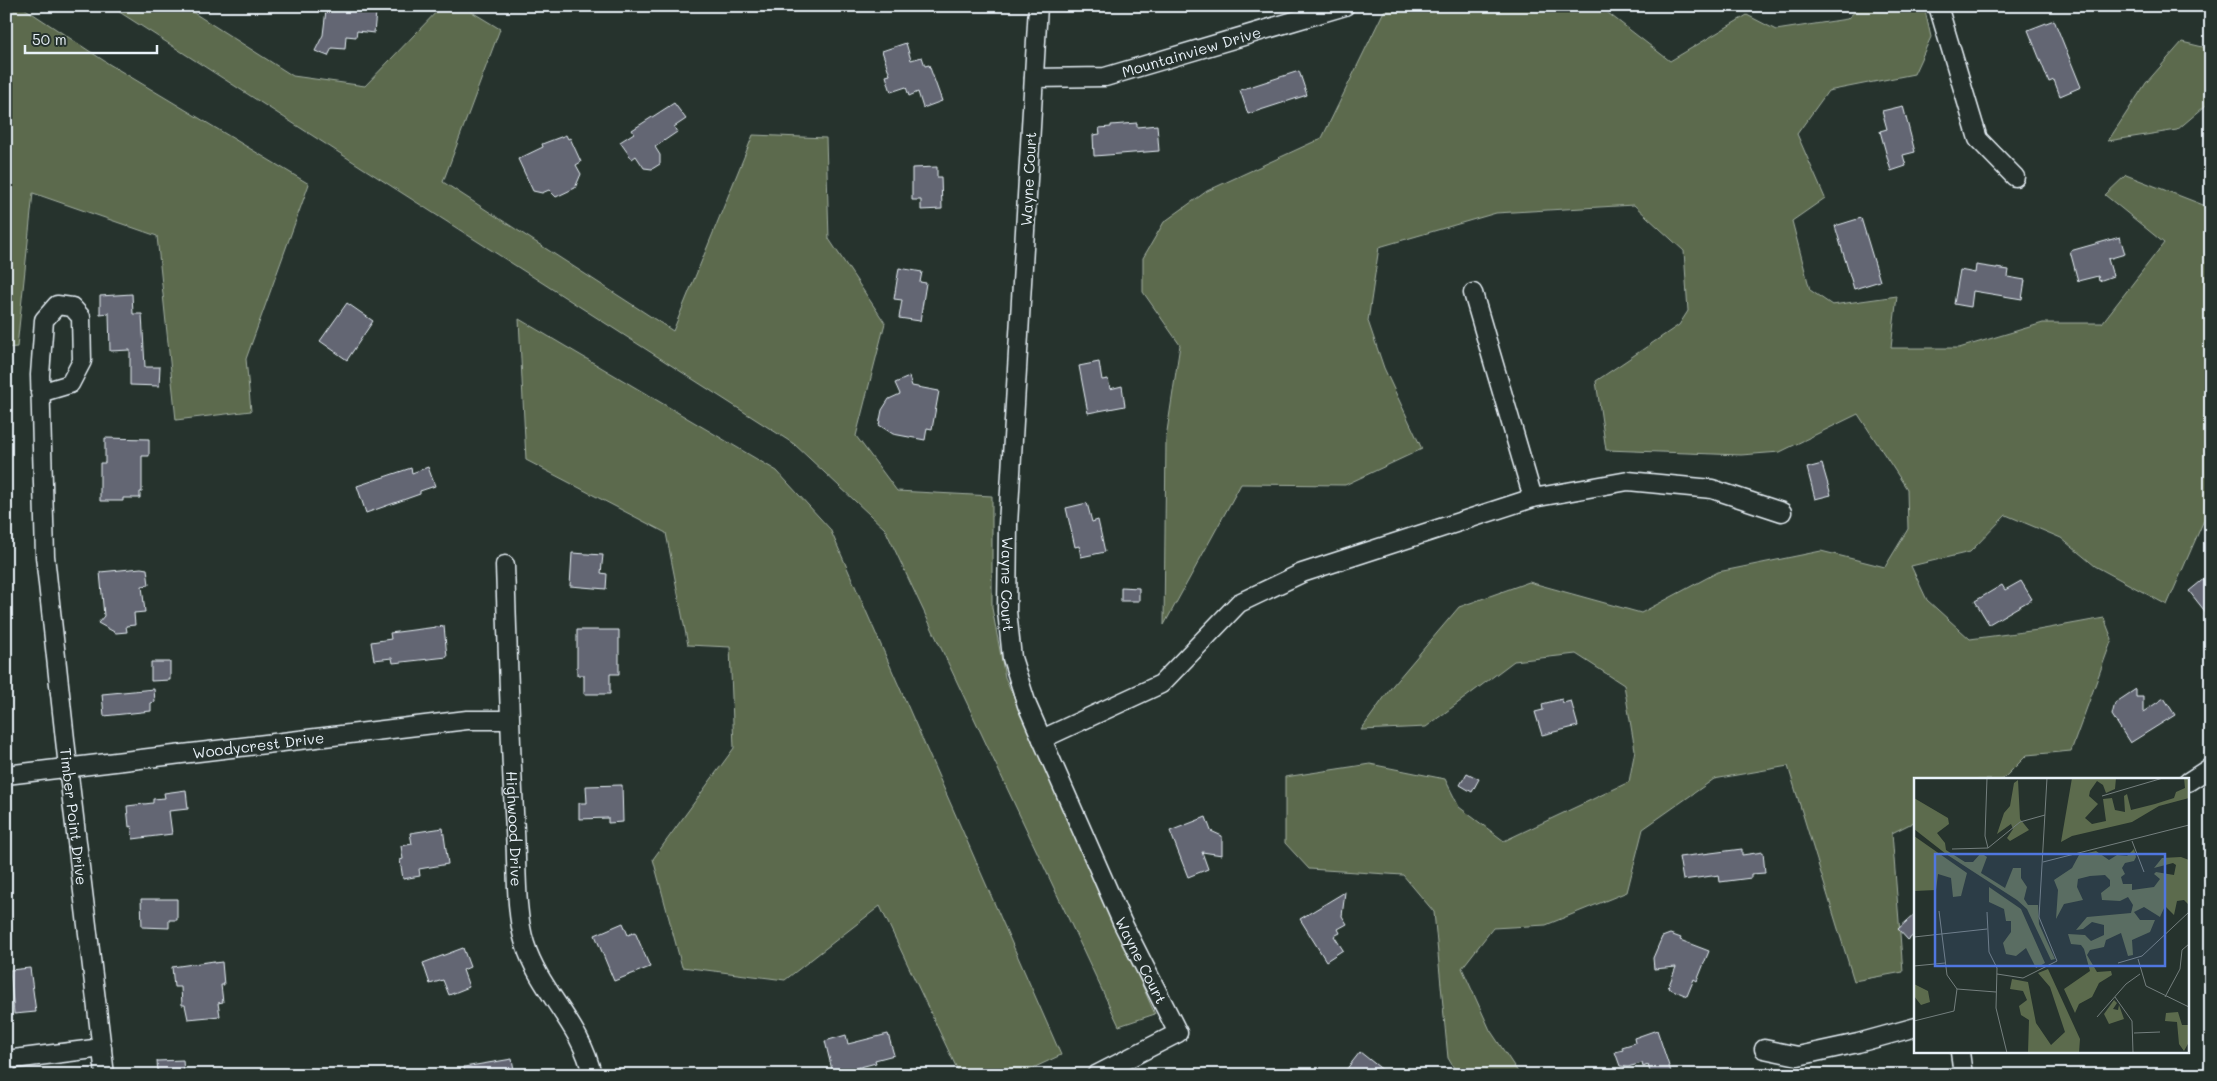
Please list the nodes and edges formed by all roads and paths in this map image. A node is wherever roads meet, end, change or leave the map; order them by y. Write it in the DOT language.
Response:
graph roads {
  1 [pos="1038,6"];
  2 [pos="1345,6"];
  3 [pos="1938,6"];
  4 [pos="1034,78"];
  5 [pos="2015,177"];
  6 [pos="1473,293"];
  7 [pos="40,393"];
  8 [pos="1533,498"];
  9 [pos="1782,512"];
  10 [pos="506,565"];
  11 [pos="509,720"];
  12 [pos="1042,739"];
  13 [pos="2211,766"];
  14 [pos="68,767"];
  15 [pos="6,774"];
  16 [pos="2190,781"];
  17 [pos="1914,1027"];
  18 [pos="102,1048"];
  19 [pos="1764,1049"];
  20 [pos="1960,1054"];
  21 [pos="6,1060"];
  22 [pos="105,1075"];
  23 [pos="592,1075"];
  24 [pos="1096,1075"];
  25 [pos="1963,1075"];
  1 -- 4 [label="street, Wayne Court"];
  2 -- 4 [label="street, Mountainview Drive"];
  3 -- 5 [label="street"];
  4 -- 12 [label="street, Wayne Court"];
  6 -- 8 [label="street"];
  7 -- 7 [label="street, Timber Point Drive"];
  7 -- 14 [label="street, Timber Point Drive"];
  8 -- 9 [label="street"];
  8 -- 12 [label="street"];
  10 -- 11 [label="street, Highwood Drive"];
  11 -- 14 [label="street, Woodycrest Drive"];
  11 -- 23 [label="street, Highwood Drive"];
  12 -- 24 [label="street, Wayne Court"];
  13 -- 16 [label="street"];
  14 -- 15 [label="street, Woodycrest Drive"];
  14 -- 18 [label="street, Timber Point Drive"];
  17 -- 19 [label="street"];
  18 -- 21 [label="street"];
  18 -- 22 [label="street, Timber Point Drive"];
  20 -- 25 [label="street"];
}
